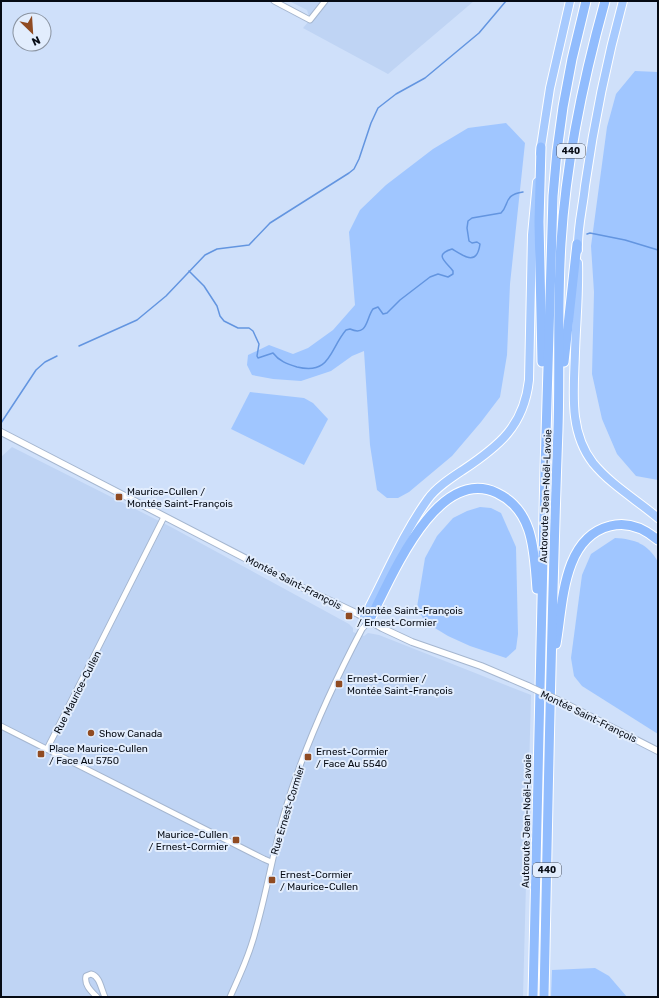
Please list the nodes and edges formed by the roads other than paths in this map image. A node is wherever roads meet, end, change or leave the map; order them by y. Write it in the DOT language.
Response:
graph roads {
  1 [pos="274,1"];
  2 [pos="325,1"];
  3 [pos="570,1"];
  4 [pos="586,1"];
  5 [pos="606,1"];
  6 [pos="623,1"];
  7 [pos="541,147"];
  8 [pos="577,244"];
  9 [pos="559,411"];
  10 [pos="2,433"];
  11 [pos="545,469"];
  12 [pos="164,517"];
  13 [pos="658,518"];
  14 [pos="658,540"];
  15 [pos="367,619"];
  16 [pos="541,640"];
  17 [pos="551,677"];
  18 [pos="1,726"];
  19 [pos="48,749"];
  20 [pos="658,751"];
  21 [pos="271,862"];
  22 [pos="97,997"];
  23 [pos="105,997"];
  24 [pos="230,997"];
  25 [pos="533,997"];
  26 [pos="544,997"];
  1 -- 2 [label="street"];
  3 -- 7 [label="highway"];
  4 -- 11 [label="highway, Autoroute Jean-Noël-Lavoie / 440"];
  5 -- 9 [label="highway, Autoroute Jean-Noël-Lavoie / 440"];
  6 -- 8 [label="highway"];
  7 -- 11 [label="highway"];
  7 -- 15 [label="highway"];
  8 -- 9 [label="highway"];
  8 -- 13 [label="highway"];
  9 -- 17 [label="highway, Autoroute Jean-Noël-Lavoie / 440"];
  10 -- 12 [label="street, Montée Saint-François"];
  11 -- 16 [label="highway, Autoroute Jean-Noël-Lavoie / 440"];
  12 -- 15 [label="street, Montée Saint-François"];
  12 -- 19 [label="street, Rue Maurice-Cullen"];
  14 -- 17 [label="highway"];
  15 -- 16 [label="highway"];
  15 -- 20 [label="street, Montée Saint-François, bridge"];
  15 -- 21 [label="street, Rue Ernest-Cormier"];
  16 -- 25 [label="highway, Autoroute Jean-Noël-Lavoie / 440"];
  17 -- 26 [label="highway, Autoroute Jean-Noël-Lavoie / 440"];
  18 -- 19 [label="street"];
  19 -- 21 [label="street"];
  21 -- 24 [label="street, Rue Ernest-Cormier"];
  22 -- 23 [label="street"];
}
